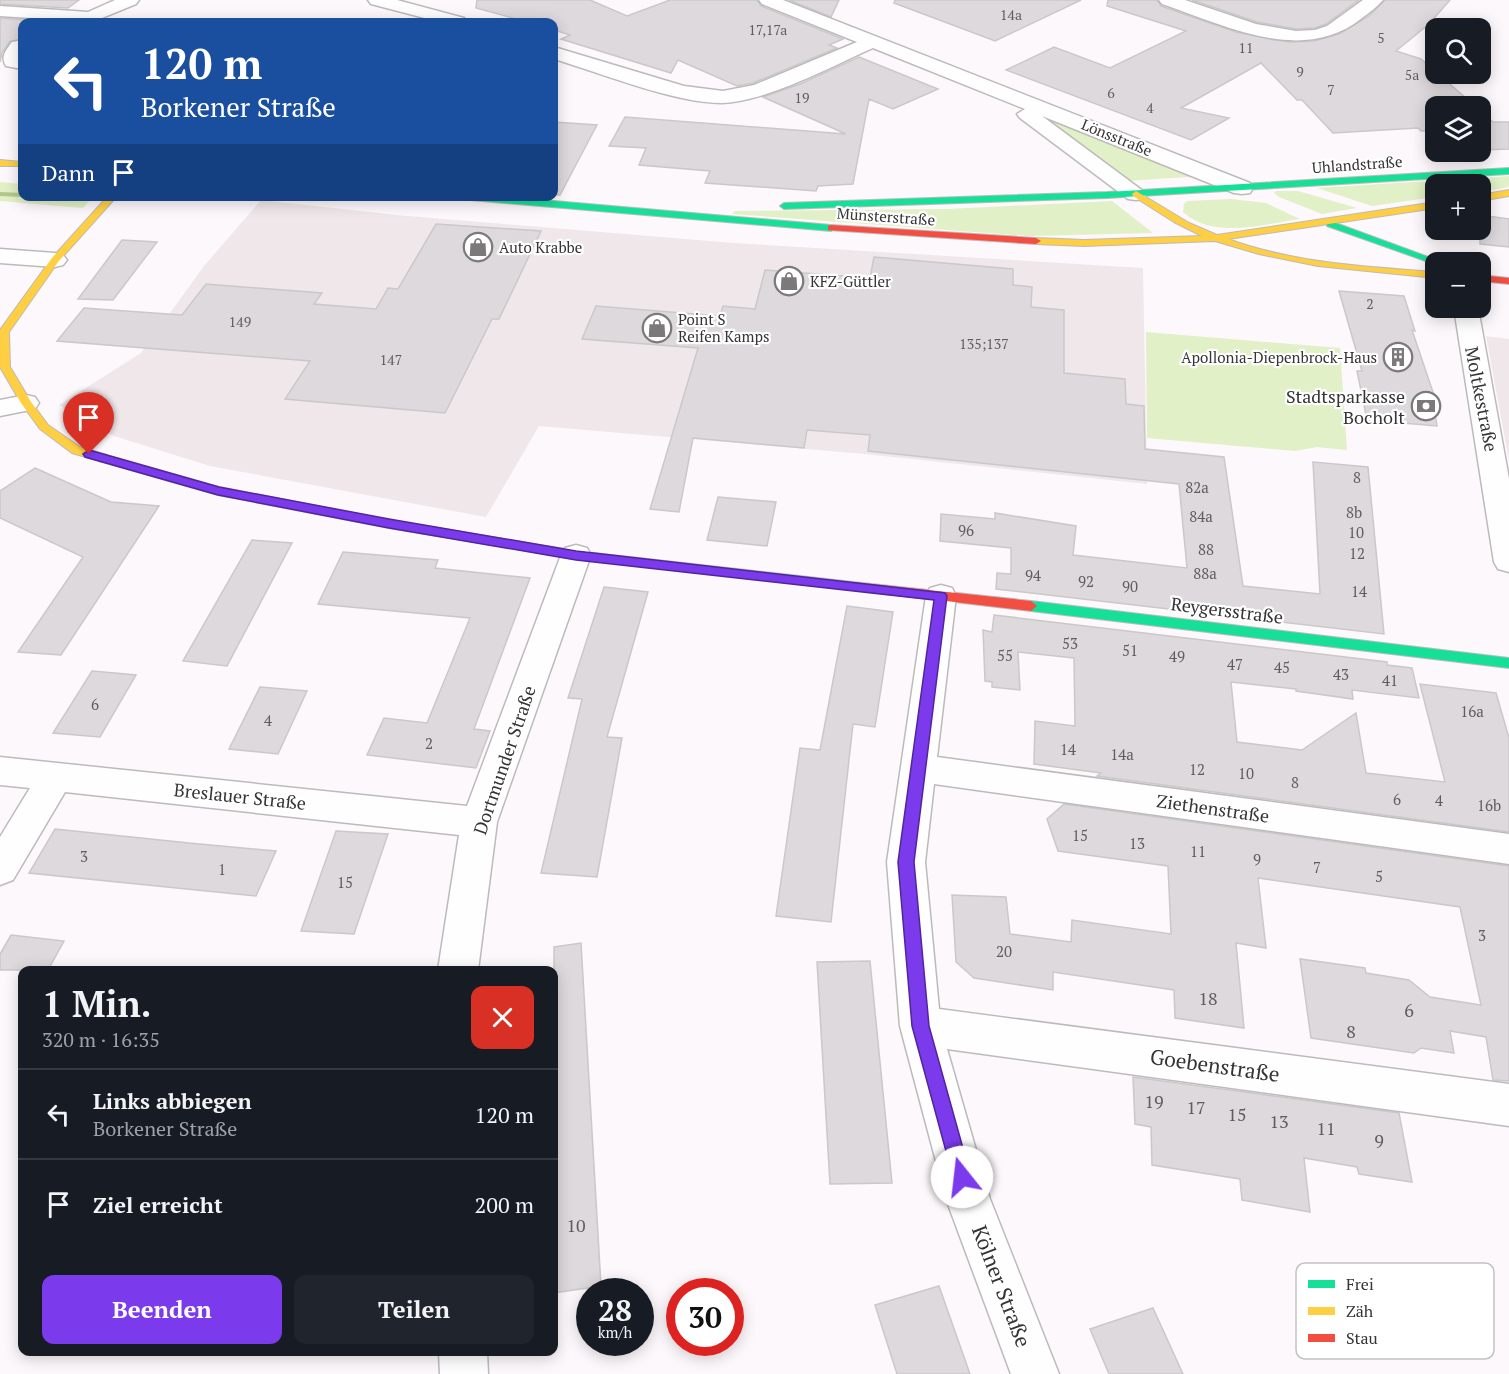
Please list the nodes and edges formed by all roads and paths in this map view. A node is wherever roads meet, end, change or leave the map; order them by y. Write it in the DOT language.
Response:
graph roads {
  1 [pos="130,0"];
  2 [pos="377,0"];
  3 [pos="432,0"];
  4 [pos="768,0"];
  5 [pos="1168,0"];
  6 [pos="1374,0"];
  7 [pos="414,8"];
  8 [pos="0,11"];
  9 [pos="65,18"];
  10 [pos="89,18"];
  11 [pos="394,18"];
  12 [pos="445,18"];
  13 [pos="871,42"];
  14 [pos="558,54"];
  15 [pos="992,88"];
  16 [pos="0,163"];
  17 [pos="18,164"];
  18 [pos="1509,171"];
  19 [pos="1242,188"];
  20 [pos="1509,193"];
  21 [pos="1136,194"];
  22 [pos="1491,196"];
  23 [pos="1273,200"];
  24 [pos="109,201"];
  25 [pos="518,201"];
  26 [pos="554,204"];
  27 [pos="743,206"];
  28 [pos="767,206"];
  29 [pos="1294,209"];
  30 [pos="1425,209"];
  31 [pos="1326,222"];
  32 [pos="1388,223"];
  33 [pos="1215,238"];
  34 [pos="1410,254"];
  35 [pos="0,256"];
  36 [pos="1425,258"];
  37 [pos="56,260"];
  38 [pos="1425,273"];
  39 [pos="1491,278"];
  40 [pos="1509,281"];
  41 [pos="1468,318"];
  42 [pos="26,403"];
  43 [pos="0,408"];
  44 [pos="576,555"];
  45 [pos="1509,562"];
  46 [pos="941,596"];
  47 [pos="1509,663"];
  48 [pos="917,768"];
  49 [pos="0,771"];
  50 [pos="56,776"];
  51 [pos="479,822"];
  52 [pos="1509,849"];
  53 [pos="0,869"];
  54 [pos="459,966"];
  55 [pos="920,1026"];
  56 [pos="1509,1105"];
  57 [pos="463,1356"];
  58 [pos="464,1374"];
  59 [pos="1035,1374"];
  1 -- 10 [label="street"];
  2 -- 7 [label="street"];
  3 -- 7 [label="street"];
  4 -- 13 [label="street, Lönsstraße"];
  5 -- 6 [label="street"];
  7 -- 11 [label="street"];
  7 -- 12 [label="street"];
  8 -- 9 [label="street"];
  13 -- 14 [label="street"];
  13 -- 15 [label="street, Lönsstraße"];
  15 -- 19 [label="street, Lönsstraße"];
  15 -- 21 [label="street, Lönsstraße"];
  16 -- 17 [label="main road"];
  18 -- 19 [label="main road, Uhlandstraße"];
  19 -- 21 [label="main road, Münsterstraße"];
  19 -- 23 [label="main road, Münsterstraße"];
  20 -- 22 [label="main road"];
  21 -- 28 [label="main road, Münsterstraße"];
  21 -- 33 [label="main road, Münsterstraße"];
  24 -- 37 [label="main road, Reygersstraße"];
  25 -- 26 [label="main road, Münsterstraße"];
  26 -- 27 [label="main road, Münsterstraße"];
  26 -- 33 [label="main road, Münsterstraße"];
  29 -- 31 [label="main road, Münsterstraße"];
  30 -- 32 [label="main road"];
  31 -- 32 [label="main road, Münsterstraße"];
  31 -- 33 [label="main road, Münsterstraße"];
  31 -- 34 [label="main road, Münsterstraße"];
  32 -- 34 [label="main road"];
  33 -- 38 [label="main road, Münsterstraße"];
  34 -- 36 [label="main road, Münsterstraße"];
  35 -- 37 [label="street"];
  37 -- 42 [label="main road, Reygersstraße"];
  39 -- 40 [label="main road"];
  41 -- 45 [label="street, Moltkestraße"];
  42 -- 43 [label="street"];
  42 -- 44 [label="main road, Reygersstraße"];
  44 -- 46 [label="main road, Reygersstraße"];
  44 -- 51 [label="street, Dortmunder Straße"];
  46 -- 47 [label="main road, Reygersstraße"];
  46 -- 48 [label="street, Kölner Straße"];
  48 -- 52 [label="street, Ziethenstraße"];
  48 -- 55 [label="street, Kölner Straße"];
  49 -- 50 [label="street, Breslauer Straße"];
  50 -- 51 [label="street, Breslauer Straße"];
  50 -- 53 [label="street"];
  51 -- 54 [label="street, Dortmunder Straße"];
  55 -- 56 [label="street, Goebenstraße"];
  55 -- 59 [label="street, Kölner Straße"];
  57 -- 58 [label="street"];
}
